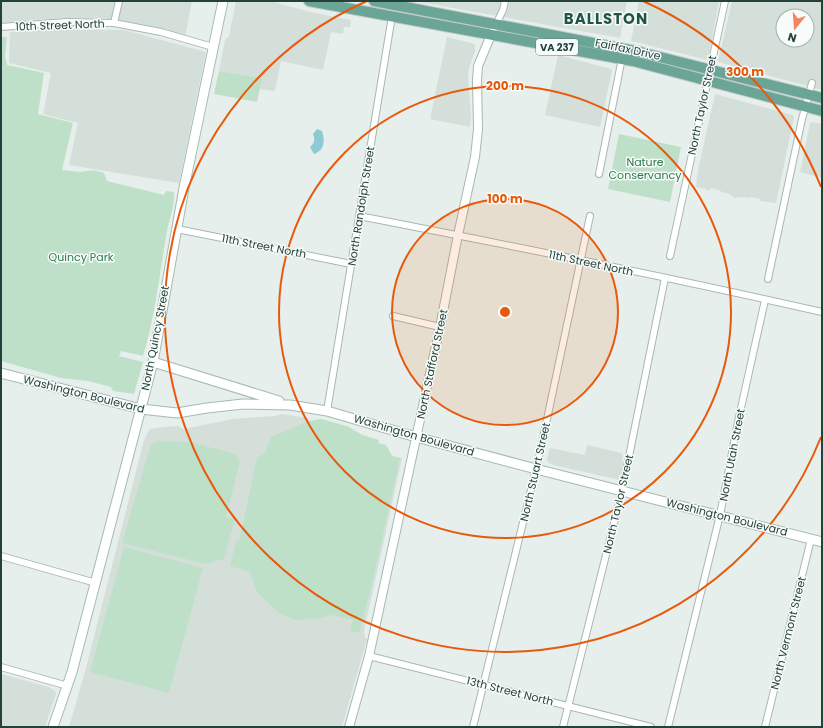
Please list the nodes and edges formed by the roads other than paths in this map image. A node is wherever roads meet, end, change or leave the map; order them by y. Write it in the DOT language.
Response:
graph roads {
  1 [pos="119,1"];
  2 [pos="223,1"];
  3 [pos="309,1"];
  4 [pos="374,1"];
  5 [pos="505,1"];
  6 [pos="725,1"];
  7 [pos="394,3"];
  8 [pos="392,16"];
  9 [pos="114,23"];
  10 [pos="496,24"];
  11 [pos="1,27"];
  12 [pos="491,35"];
  13 [pos="213,47"];
  14 [pos="624,48"];
  15 [pos="622,59"];
  16 [pos="710,69"];
  17 [pos="708,80"];
  18 [pos="812,83"];
  19 [pos="808,95"];
  20 [pos="822,98"];
  21 [pos="805,106"];
  22 [pos="822,111"];
  23 [pos="599,174"];
  24 [pos="359,216"];
  25 [pos="590,216"];
  26 [pos="177,229"];
  27 [pos="458,235"];
  28 [pos="670,256"];
  29 [pos="580,260"];
  30 [pos="351,264"];
  31 [pos="665,278"];
  32 [pos="768,279"];
  33 [pos="765,300"];
  34 [pos="822,312"];
  35 [pos="393,316"];
  36 [pos="440,327"];
  37 [pos="153,362"];
  38 [pos="1,373"];
  39 [pos="290,405"];
  40 [pos="141,409"];
  41 [pos="327,411"];
  42 [pos="416,437"];
  43 [pos="536,469"];
  44 [pos="622,491"];
  45 [pos="720,515"];
  46 [pos="811,539"];
  47 [pos="822,542"];
  48 [pos="1,556"];
  49 [pos="96,583"];
  50 [pos="369,656"];
  51 [pos="1,667"];
  52 [pos="483,684"];
  53 [pos="68,686"];
  54 [pos="65,695"];
  55 [pos="568,706"];
  56 [pos="53,727"];
  57 [pos="58,727"];
  58 [pos="349,727"];
  59 [pos="473,727"];
  60 [pos="563,727"];
  61 [pos="651,727"];
  62 [pos="668,727"];
  63 [pos="765,727"];
  1 -- 9 [label="street"];
  2 -- 13 [label="main road, North Quincy Street"];
  3 -- 8 [label="main road, Fairfax Drive / VA 237"];
  4 -- 7 [label="main road, Fairfax Drive / VA 237"];
  5 -- 10 [label="street, North Stafford Street"];
  6 -- 16 [label="street, North Taylor Street"];
  7 -- 8 [label="street, North Randolph Street"];
  7 -- 10 [label="main road, Fairfax Drive / VA 237"];
  8 -- 12 [label="main road, Fairfax Drive / VA 237"];
  8 -- 24 [label="street, North Randolph Street"];
  9 -- 11 [label="street, 10th Street North"];
  9 -- 13 [label="street, 10th Street North"];
  10 -- 12 [label="street, North Stafford Street"];
  10 -- 14 [label="main road, Fairfax Drive / VA 237"];
  12 -- 15 [label="main road, Fairfax Drive / VA 237"];
  12 -- 27 [label="street, North Stafford Street"];
  13 -- 26 [label="main road, North Quincy Street"];
  14 -- 15 [label="street"];
  14 -- 16 [label="main road, Fairfax Drive / VA 237"];
  15 -- 17 [label="main road, Fairfax Drive / VA 237"];
  15 -- 23 [label="street"];
  16 -- 17 [label="street, North Taylor Street"];
  16 -- 19 [label="main road, Fairfax Drive / VA 237"];
  17 -- 21 [label="main road, Fairfax Drive / VA 237"];
  17 -- 28 [label="street, North Taylor Street"];
  18 -- 19 [label="street"];
  19 -- 20 [label="main road, Fairfax Drive / VA 237"];
  19 -- 21 [label="street"];
  21 -- 22 [label="main road, Fairfax Drive / VA 237"];
  21 -- 32 [label="street"];
  24 -- 27 [label="street, 11th Street North"];
  24 -- 30 [label="street, North Randolph Street"];
  25 -- 29 [label="street, North Stuart Street"];
  26 -- 30 [label="street, 11th Street North"];
  26 -- 37 [label="main road, North Quincy Street"];
  27 -- 29 [label="street, 11th Street North"];
  27 -- 36 [label="street, North Stafford Street"];
  29 -- 31 [label="street, 11th Street North"];
  29 -- 43 [label="street, North Stuart Street"];
  30 -- 41 [label="street, North Randolph Street"];
  31 -- 33 [label="street, 11th Street North"];
  31 -- 44 [label="street, North Taylor Street"];
  33 -- 34 [label="street, 11th Street North"];
  33 -- 45 [label="street, North Utah Street"];
  35 -- 36 [label="street"];
  36 -- 42 [label="street, North Stafford Street"];
  37 -- 39 [label="main road"];
  37 -- 40 [label="main road, North Quincy Street"];
  38 -- 40 [label="main road, Washington Boulevard"];
  39 -- 40 [label="main road, Washington Boulevard"];
  39 -- 41 [label="main road, Washington Boulevard"];
  40 -- 49 [label="main road, North Quincy Street"];
  41 -- 42 [label="main road, Washington Boulevard"];
  42 -- 43 [label="main road, Washington Boulevard"];
  42 -- 50 [label="street, North Stafford Street"];
  43 -- 44 [label="main road, Washington Boulevard"];
  43 -- 52 [label="street, North Stuart Street"];
  44 -- 45 [label="main road, Washington Boulevard"];
  44 -- 55 [label="street, North Taylor Street"];
  45 -- 46 [label="main road, Washington Boulevard"];
  45 -- 62 [label="street, North Utah Street"];
  46 -- 47 [label="main road, Washington Boulevard"];
  46 -- 63 [label="street, North Vermont Street"];
  48 -- 49 [label="street"];
  49 -- 53 [label="main road, North Quincy Street"];
  50 -- 52 [label="street, 13th Street North"];
  50 -- 58 [label="street, North Stafford Street"];
  51 -- 53 [label="street"];
  52 -- 55 [label="street, 13th Street North"];
  52 -- 59 [label="street, North Stuart Street"];
  53 -- 54 [label="main road, North Quincy Street"];
  54 -- 56 [label="main road, North Quincy Street"];
  54 -- 57 [label="main road, North Quincy Street"];
  55 -- 60 [label="street, North Taylor Street"];
  55 -- 61 [label="street, 13th Street North"];
}
